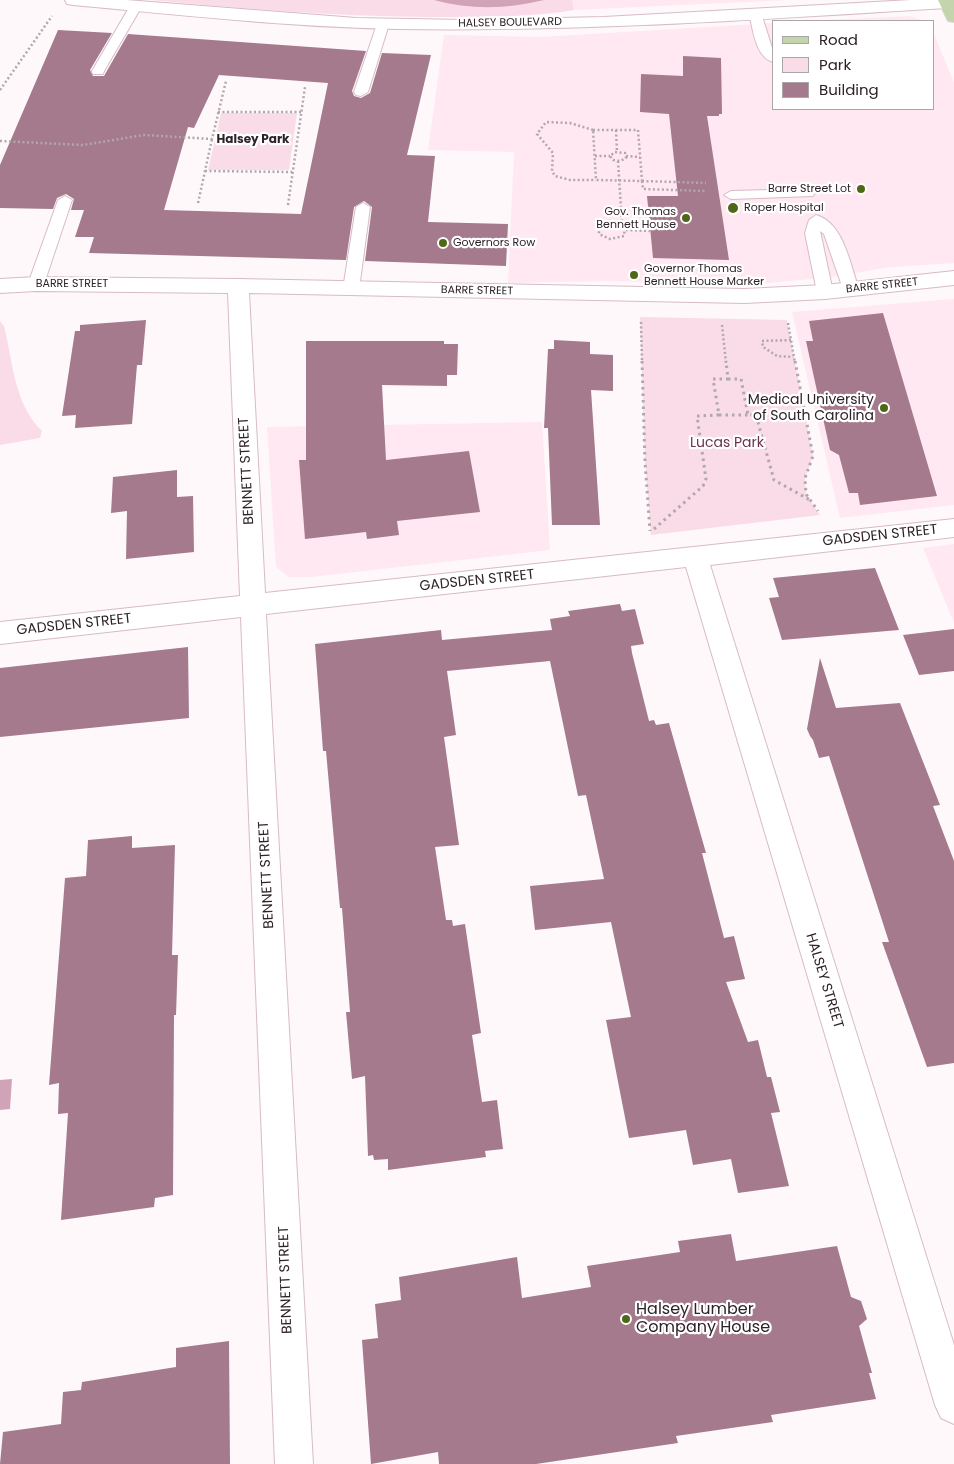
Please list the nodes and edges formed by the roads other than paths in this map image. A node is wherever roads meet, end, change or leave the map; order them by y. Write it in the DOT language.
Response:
graph roads {
  1 [pos="73,0"];
  2 [pos="949,5"];
  3 [pos="136,6"];
  4 [pos="768,16"];
  5 [pos="383,24"];
  6 [pos="772,57"];
  7 [pos="98,71"];
  8 [pos="361,92"];
  9 [pos="808,193"];
  10 [pos="731,194"];
  11 [pos="66,200"];
  12 [pos="363,207"];
  13 [pos="954,278"];
  14 [pos="36,284"];
  15 [pos="0,286"];
  16 [pos="238,286"];
  17 [pos="351,288"];
  18 [pos="851,289"];
  19 [pos="825,292"];
  20 [pos="954,528"];
  21 [pos="695,557"];
  22 [pos="254,605"];
  23 [pos="0,633"];
  24 [pos="954,1405"];
  25 [pos="294,1464"];
  1 -- 3 [label="street, HALSEY BOULEVARD"];
  2 -- 4 [label="street, HALSEY BOULEVARD"];
  3 -- 5 [label="street, HALSEY BOULEVARD"];
  3 -- 7 [label="lane"];
  4 -- 5 [label="street, HALSEY BOULEVARD"];
  4 -- 6 [label="lane"];
  5 -- 8 [label="lane"];
  9 -- 10 [label="lane"];
  11 -- 14 [label="lane"];
  12 -- 17 [label="lane"];
  13 -- 18 [label="street, BARRE STREET"];
  14 -- 15 [label="street, BARRE STREET"];
  14 -- 16 [label="street, BARRE STREET"];
  16 -- 17 [label="street, BARRE STREET"];
  16 -- 22 [label="street, BENNETT STREET"];
  17 -- 19 [label="street, BARRE STREET"];
  18 -- 19 [label="street, BARRE STREET"];
  18 -- 19 [label="lane"];
  20 -- 21 [label="street, GADSDEN STREET"];
  21 -- 22 [label="street, GADSDEN STREET"];
  21 -- 24 [label="street, HALSEY STREET"];
  22 -- 23 [label="street, GADSDEN STREET"];
  22 -- 25 [label="street, BENNETT STREET"];
}
